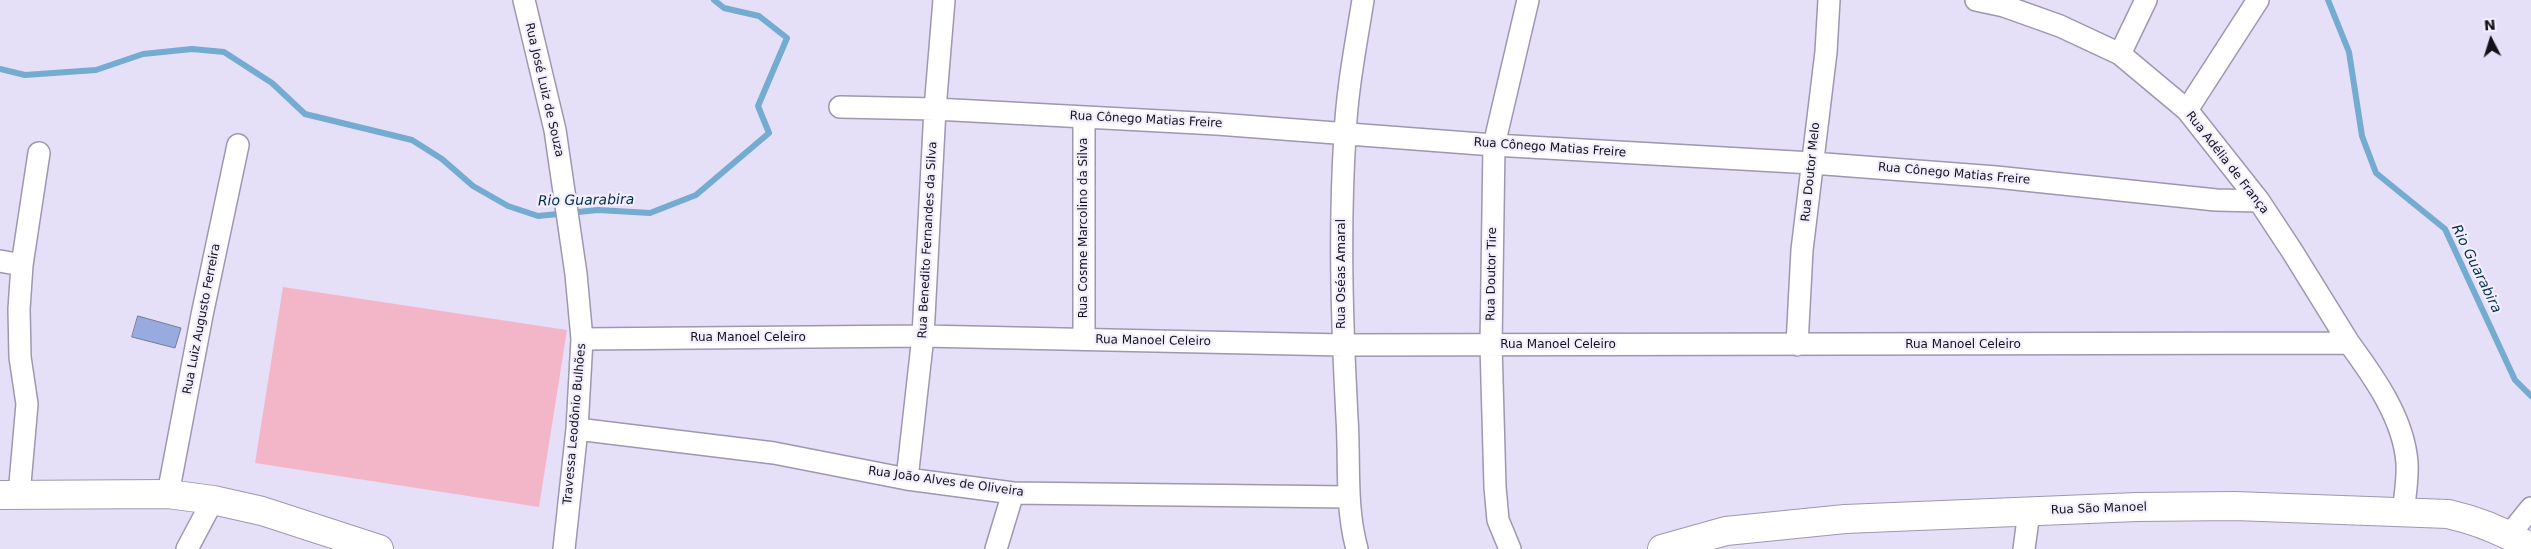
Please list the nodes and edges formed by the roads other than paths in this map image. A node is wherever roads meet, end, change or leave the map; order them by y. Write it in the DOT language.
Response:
graph roads {
  1 [pos="524,0"];
  2 [pos="944,0"];
  3 [pos="1363,0"];
  4 [pos="1528,0"];
  5 [pos="1829,0"];
  6 [pos="1976,0"];
  7 [pos="2146,0"];
  8 [pos="2258,0"];
  9 [pos="2120,54"];
  10 [pos="840,107"];
  11 [pos="935,109"];
  12 [pos="2186,110"];
  13 [pos="1084,117"];
  14 [pos="1345,133"];
  15 [pos="238,145"];
  16 [pos="1494,145"];
  17 [pos="39,153"];
  18 [pos="1812,163"];
  19 [pos="2258,201"];
  20 [pos="571,240"];
  21 [pos="0,261"];
  22 [pos="22,265"];
  23 [pos="923,336"];
  24 [pos="582,339"];
  25 [pos="1084,339"];
  26 [pos="2349,343"];
  27 [pos="1342,345"];
  28 [pos="1491,345"];
  29 [pos="1797,345"];
  30 [pos="577,429"];
  31 [pos="907,480"];
  32 [pos="168,494"];
  33 [pos="1012,494"];
  34 [pos="10,495"];
  35 [pos="1348,497"];
  36 [pos="213,500"];
  37 [pos="2531,508"];
  38 [pos="2029,512"];
  39 [pos="2403,513"];
  40 [pos="2520,541"];
  41 [pos="342,544"];
  42 [pos="187,549"];
  43 [pos="379,549"];
  44 [pos="564,549"];
  45 [pos="996,549"];
  46 [pos="1357,549"];
  47 [pos="1510,549"];
  48 [pos="1662,549"];
  49 [pos="2024,549"];
  1 -- 20 [label="street, Rua José Luiz de Souza"];
  2 -- 11 [label="street, Rua Benedito Fernandes da Silva"];
  3 -- 14 [label="street, Rua Oséas Amaral"];
  4 -- 16 [label="street, Rua Doutor Tire"];
  5 -- 18 [label="street, Rua Doutor Melo"];
  6 -- 9 [label="street, Rua Adélia de França"];
  7 -- 9 [label="street"];
  8 -- 12 [label="street"];
  9 -- 12 [label="street, Rua Adélia de França"];
  10 -- 11 [label="street, Rua Cônego Matias Freire"];
  11 -- 13 [label="street, Rua Cônego Matias Freire"];
  11 -- 23 [label="street, Rua Benedito Fernandes da Silva"];
  12 -- 19 [label="street, Rua Adélia de França"];
  13 -- 14 [label="street, Rua Cônego Matias Freire"];
  13 -- 25 [label="street, Rua Cosme Marcolino da Silva"];
  14 -- 16 [label="street, Rua Cônego Matias Freire"];
  14 -- 27 [label="street, Rua Oséas Amaral"];
  15 -- 32 [label="street, Rua Luiz Augusto Ferreira"];
  16 -- 18 [label="street, Rua Cônego Matias Freire"];
  16 -- 28 [label="street, Rua Doutor Tire"];
  17 -- 22 [label="street"];
  18 -- 19 [label="street, Rua Cônego Matias Freire"];
  18 -- 29 [label="street, Rua Doutor Melo"];
  19 -- 26 [label="street, Rua Adélia de França"];
  20 -- 24 [label="street, Travessa Leodônio Bulhões"];
  21 -- 22 [label="street"];
  22 -- 34 [label="street"];
  23 -- 24 [label="street, Rua Manoel Celeiro"];
  23 -- 25 [label="street, Rua Manoel Celeiro"];
  23 -- 31 [label="street, Rua Benedito Fernandes da Silva"];
  24 -- 30 [label="street, Travessa Leodônio Bulhões"];
  25 -- 27 [label="street, Rua Manoel Celeiro"];
  26 -- 29 [label="street, Rua Manoel Celeiro"];
  26 -- 39 [label="street"];
  27 -- 28 [label="street, Rua Manoel Celeiro"];
  27 -- 35 [label="street, Rua Oséas Amaral"];
  28 -- 29 [label="street, Rua Manoel Celeiro"];
  28 -- 47 [label="street, Rua Doutor Tire"];
  30 -- 31 [label="street, Rua João Alves de Oliveira"];
  30 -- 44 [label="street, Travessa Leodônio Bulhões"];
  31 -- 33 [label="street, Rua João Alves de Oliveira"];
  32 -- 34 [label="main road"];
  32 -- 36 [label="main road"];
  33 -- 35 [label="street, Rua João Alves de Oliveira"];
  33 -- 45 [label="street"];
  35 -- 46 [label="street, Rua Oséas Amaral"];
  36 -- 41 [label="main road"];
  36 -- 42 [label="street"];
  37 -- 40 [label="street"];
  38 -- 39 [label="main road, Rua São Manoel"];
  38 -- 48 [label="main road, Rua São Manoel"];
  38 -- 49 [label="street"];
  39 -- 40 [label="main road, Rua São Manoel"];
  41 -- 43 [label="main road"];
}
